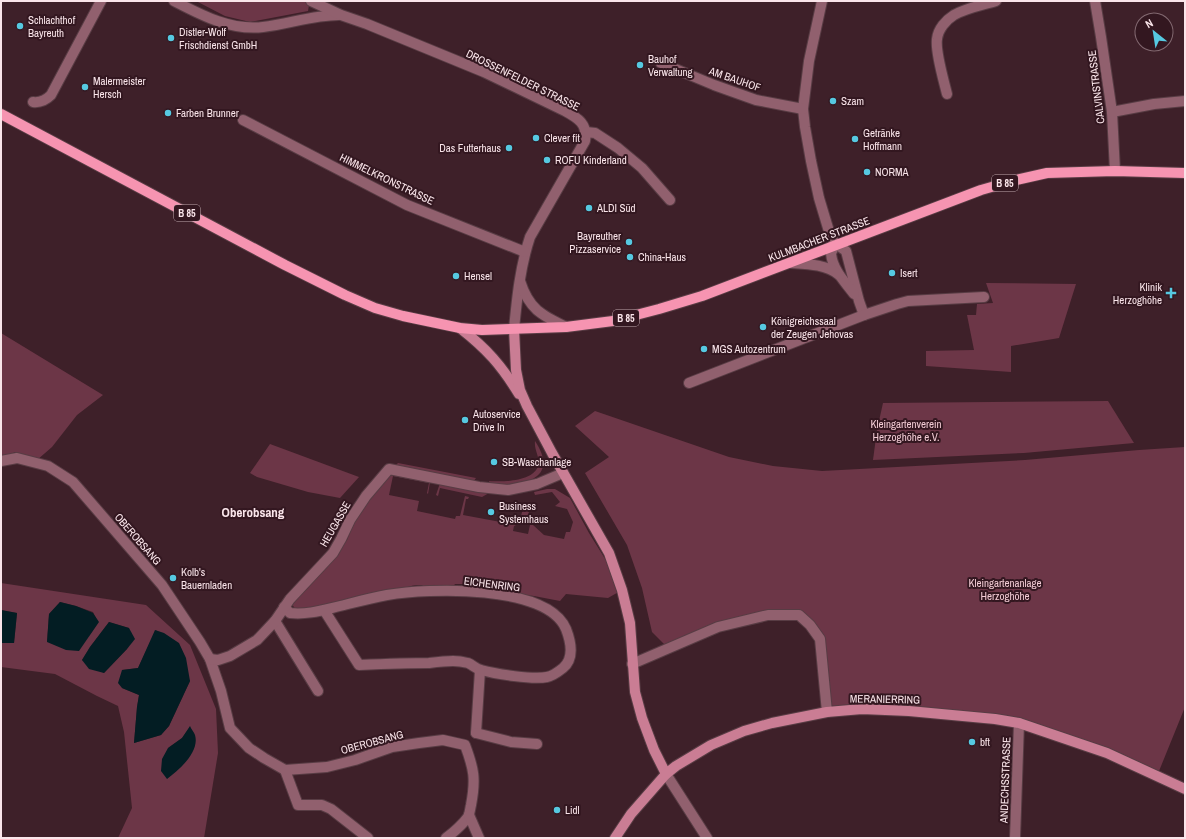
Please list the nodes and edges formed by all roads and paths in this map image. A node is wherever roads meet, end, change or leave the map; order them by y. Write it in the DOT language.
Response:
graph roads {
  1 [pos="101,1"];
  2 [pos="174,1"];
  3 [pos="311,1"];
  4 [pos="822,1"];
  5 [pos="996,1"];
  6 [pos="1095,1"];
  7 [pos="341,15"];
  8 [pos="661,63"];
  9 [pos="947,94"];
  10 [pos="1183,101"];
  11 [pos="33,102"];
  12 [pos="803,109"];
  13 [pos="1112,112"];
  14 [pos="1,114"];
  15 [pos="243,120"];
  16 [pos="586,132"];
  17 [pos="1115,171"];
  18 [pos="1185,173"];
  19 [pos="670,200"];
  20 [pos="835,245"];
  21 [pos="525,252"];
  22 [pos="790,263"];
  23 [pos="842,277"];
  24 [pos="520,279"];
  25 [pos="984,297"];
  26 [pos="859,301"];
  27 [pos="864,315"];
  28 [pos="566,327"];
  29 [pos="460,328"];
  30 [pos="514,329"];
  31 [pos="689,383"];
  32 [pos="527,406"];
  33 [pos="1,461"];
  34 [pos="563,473"];
  35 [pos="284,607"];
  36 [pos="324,610"];
  37 [pos="274,621"];
  38 [pos="210,659"];
  39 [pos="632,664"];
  40 [pos="480,670"];
  41 [pos="318,691"];
  42 [pos="827,712"];
  43 [pos="1019,723"];
  44 [pos="476,733"];
  45 [pos="465,744"];
  46 [pos="537,744"];
  47 [pos="285,770"];
  48 [pos="666,774"];
  49 [pos="1185,789"];
  50 [pos="469,815"];
  51 [pos="368,838"];
  52 [pos="446,838"];
  53 [pos="479,838"];
  54 [pos="615,838"];
  55 [pos="707,838"];
  56 [pos="1015,838"];
  1 -- 11 [label="street"];
  2 -- 7 [label="street, DROSSENFELDER STRASSE"];
  3 -- 7 [label="street, DROSSENFELDER STRASSE"];
  4 -- 12 [label="street"];
  5 -- 9 [label="street"];
  6 -- 13 [label="street, CALVINSTRASSE"];
  7 -- 16 [label="street, DROSSENFELDER STRASSE"];
  8 -- 12 [label="street, AM BAUHOF"];
  10 -- 13 [label="street"];
  12 -- 20 [label="street"];
  13 -- 17 [label="street, CALVINSTRASSE"];
  14 -- 29 [label="main road, B 85"];
  15 -- 21 [label="street, HIMMELKRONSTRASSE"];
  16 -- 19 [label="street"];
  16 -- 21 [label="street"];
  17 -- 18 [label="main road, KULMBACHER STRASSE / B 85"];
  17 -- 20 [label="main road, KULMBACHER STRASSE / B 85"];
  20 -- 22 [label="main road, KULMBACHER STRASSE / B 85"];
  20 -- 23 [label="street"];
  20 -- 26 [label="street"];
  21 -- 24 [label="street"];
  22 -- 23 [label="street"];
  22 -- 28 [label="main road, KULMBACHER STRASSE / B 85"];
  23 -- 26 [label="street"];
  24 -- 28 [label="street"];
  24 -- 30 [label="street"];
  25 -- 27 [label="street"];
  26 -- 27 [label="street"];
  27 -- 31 [label="street"];
  28 -- 30 [label="main road, KULMBACHER STRASSE / B 85"];
  29 -- 30 [label="main road, KULMBACHER STRASSE / B 85"];
  29 -- 32 [label="street"];
  30 -- 32 [label="street"];
  32 -- 34 [label="street"];
  33 -- 38 [label="street, OBEROBSANG"];
  34 -- 35 [label="street, HEUGASSE"];
  34 -- 39 [label="street"];
  35 -- 36 [label="street, EICHENRING"];
  35 -- 37 [label="street"];
  36 -- 40 [label="street, EICHENRING"];
  36 -- 40 [label="street, EICHENRING"];
  37 -- 38 [label="street"];
  37 -- 41 [label="street"];
  38 -- 47 [label="street, OBEROBSANG"];
  39 -- 42 [label="street"];
  39 -- 48 [label="street"];
  40 -- 44 [label="street"];
  42 -- 43 [label="street, MERANIERRING"];
  42 -- 48 [label="street, MERANIERRING"];
  43 -- 49 [label="street, MERANIERRING"];
  43 -- 56 [label="street, ANDECHSSTRASSE"];
  44 -- 45 [label="street"];
  44 -- 46 [label="street"];
  45 -- 47 [label="street, OBEROBSANG"];
  45 -- 50 [label="street"];
  47 -- 51 [label="street"];
  48 -- 54 [label="street, MERANIERRING"];
  48 -- 55 [label="street"];
  50 -- 52 [label="street"];
  50 -- 53 [label="street"];
}
